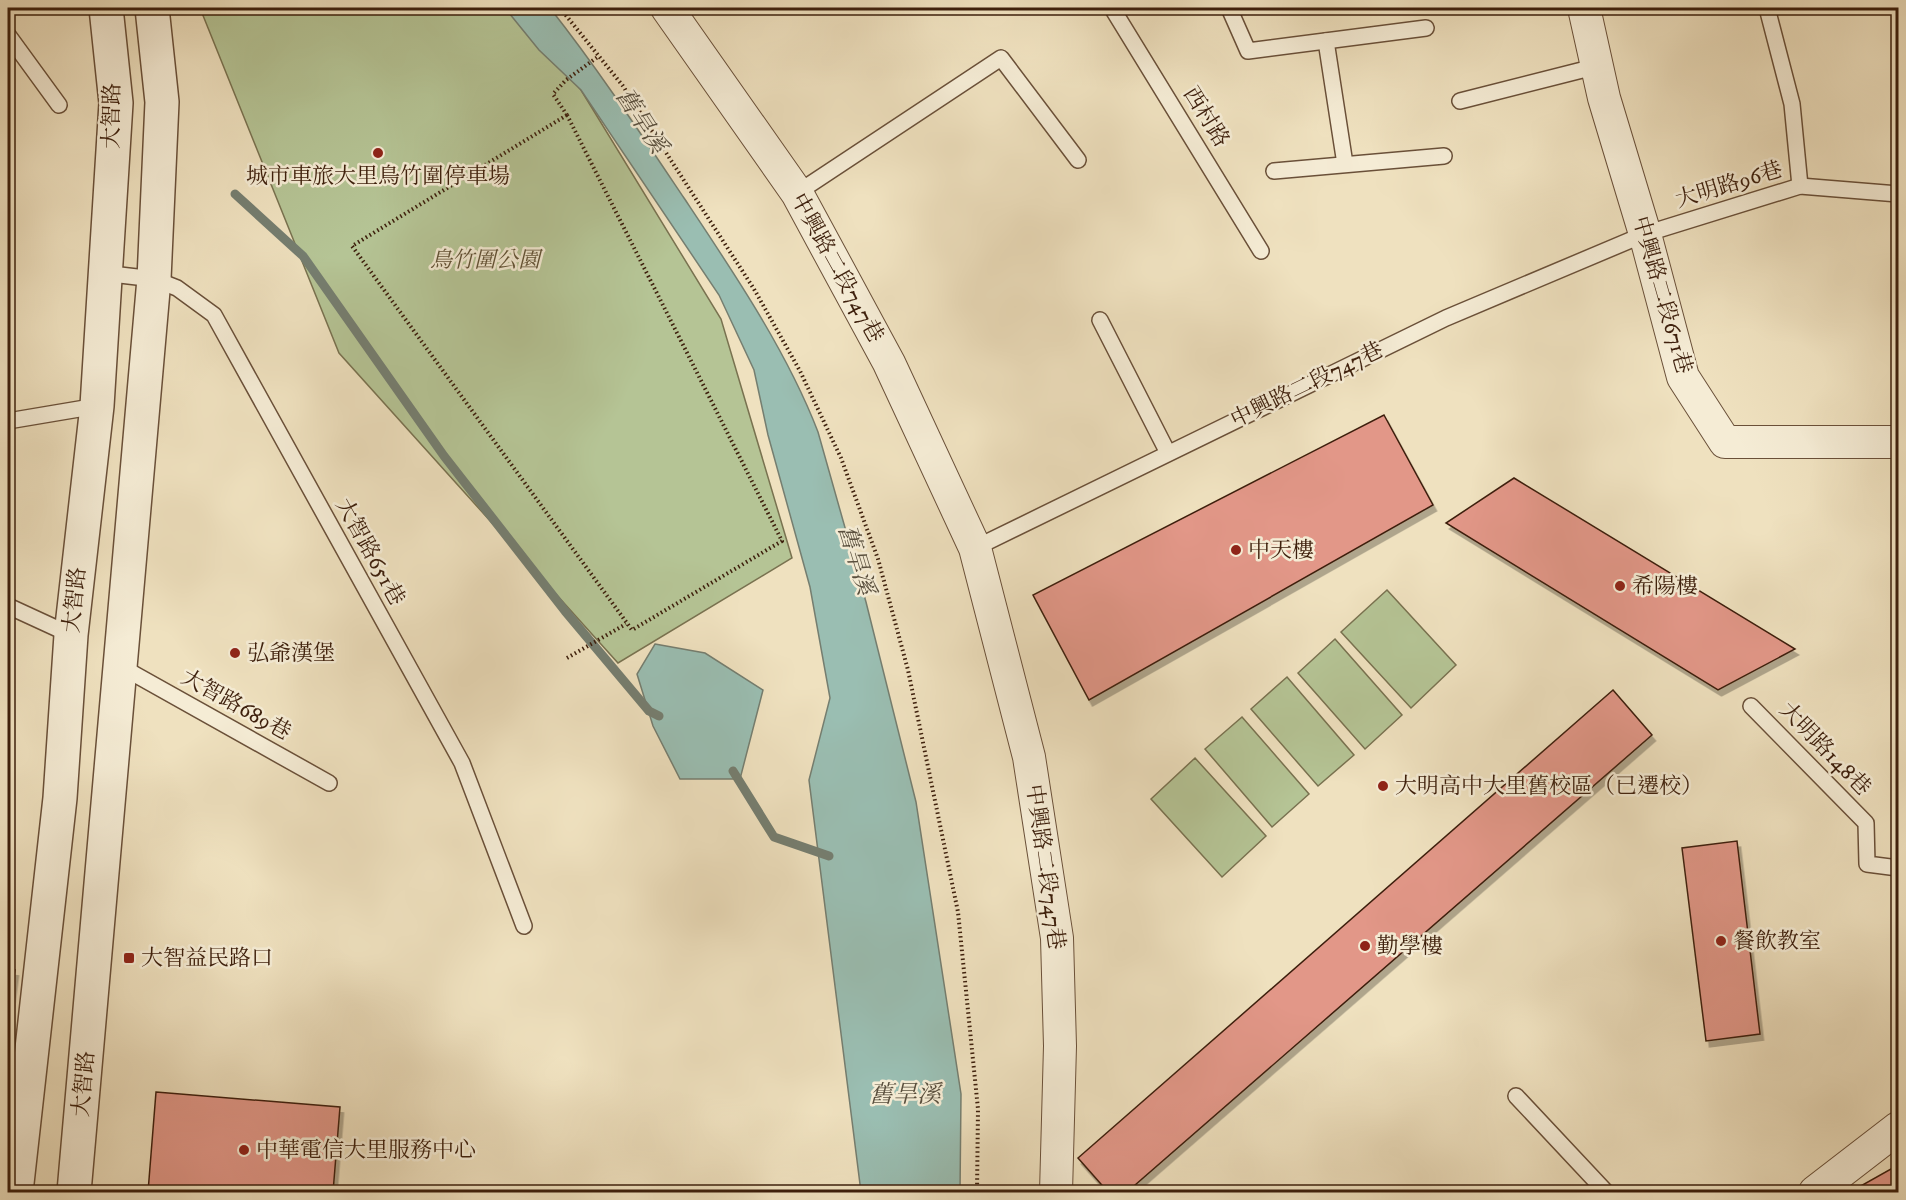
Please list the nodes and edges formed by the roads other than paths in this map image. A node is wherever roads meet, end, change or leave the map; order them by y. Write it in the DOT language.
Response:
graph roads {
  1 [pos="106,8"];
  2 [pos="152,8"];
  3 [pos="667,8"];
  4 [pos="1112,8"];
  5 [pos="1229,8"];
  6 [pos="1584,8"];
  7 [pos="1767,8"];
  8 [pos="1426,28"];
  9 [pos="8,35"];
  10 [pos="1326,41"];
  11 [pos="1598,66"];
  12 [pos="1460,101"];
  13 [pos="59,105"];
  14 [pos="1444,156"];
  15 [pos="1078,160"];
  16 [pos="1345,165"];
  17 [pos="1274,171"];
  18 [pos="1800,186"];
  19 [pos="797,193"];
  20 [pos="1899,194"];
  21 [pos="1646,234"];
  22 [pos="1261,251"];
  23 [pos="103,273"];
  24 [pos="154,279"];
  25 [pos="1446,318"];
  26 [pos="1100,320"];
  27 [pos="97,406"];
  28 [pos="8,421"];
  29 [pos="1899,442"];
  30 [pos="1168,453"];
  31 [pos="975,548"];
  32 [pos="8,606"];
  33 [pos="71,635"];
  34 [pos="120,666"];
  35 [pos="1751,706"];
  36 [pos="330,783"];
  37 [pos="1899,868"];
  38 [pos="524,926"];
  39 [pos="1516,1096"];
  40 [pos="1899,1128"];
  41 [pos="16,1192"];
  42 [pos="74,1192"];
  43 [pos="1056,1192"];
  44 [pos="1606,1192"];
  45 [pos="1815,1192"];
  1 -- 23 [label="street, 大智路"];
  2 -- 24 [label="street, 大智路"];
  3 -- 19 [label="street, 中興路二段747巷"];
  4 -- 22 [label="lane, 西村路"];
  5 -- 10 [label="lane"];
  6 -- 11 [label="street, 中興路二段671巷"];
  7 -- 18 [label="lane"];
  8 -- 10 [label="lane"];
  9 -- 13 [label="lane"];
  10 -- 16 [label="lane"];
  11 -- 12 [label="lane"];
  11 -- 21 [label="street, 中興路二段671巷"];
  14 -- 16 [label="lane"];
  15 -- 19 [label="lane"];
  16 -- 17 [label="lane"];
  18 -- 20 [label="lane, 大明路96巷"];
  18 -- 21 [label="lane, 大明路96巷"];
  19 -- 31 [label="street, 中興路二段747巷"];
  21 -- 25 [label="lane, 大明路96巷"];
  21 -- 29 [label="street, 中興路二段671巷"];
  23 -- 24 [label="lane, 大智路651巷"];
  23 -- 27 [label="street, 大智路"];
  24 -- 34 [label="street, 大智路"];
  24 -- 38 [label="lane, 大智路651巷"];
  25 -- 30 [label="lane, 中興路二段747巷"];
  26 -- 30 [label="lane"];
  27 -- 28 [label="lane"];
  27 -- 33 [label="street, 大智路"];
  30 -- 31 [label="lane, 中興路二段747巷"];
  31 -- 43 [label="street, 中興路二段747巷"];
  32 -- 33 [label="lane"];
  33 -- 41 [label="street, 大智路"];
  34 -- 36 [label="lane, 大智路689巷"];
  34 -- 42 [label="street, 大智路"];
  35 -- 37 [label="lane, 大明路148巷"];
  39 -- 44 [label="lane"];
  40 -- 45 [label="street"];
}
